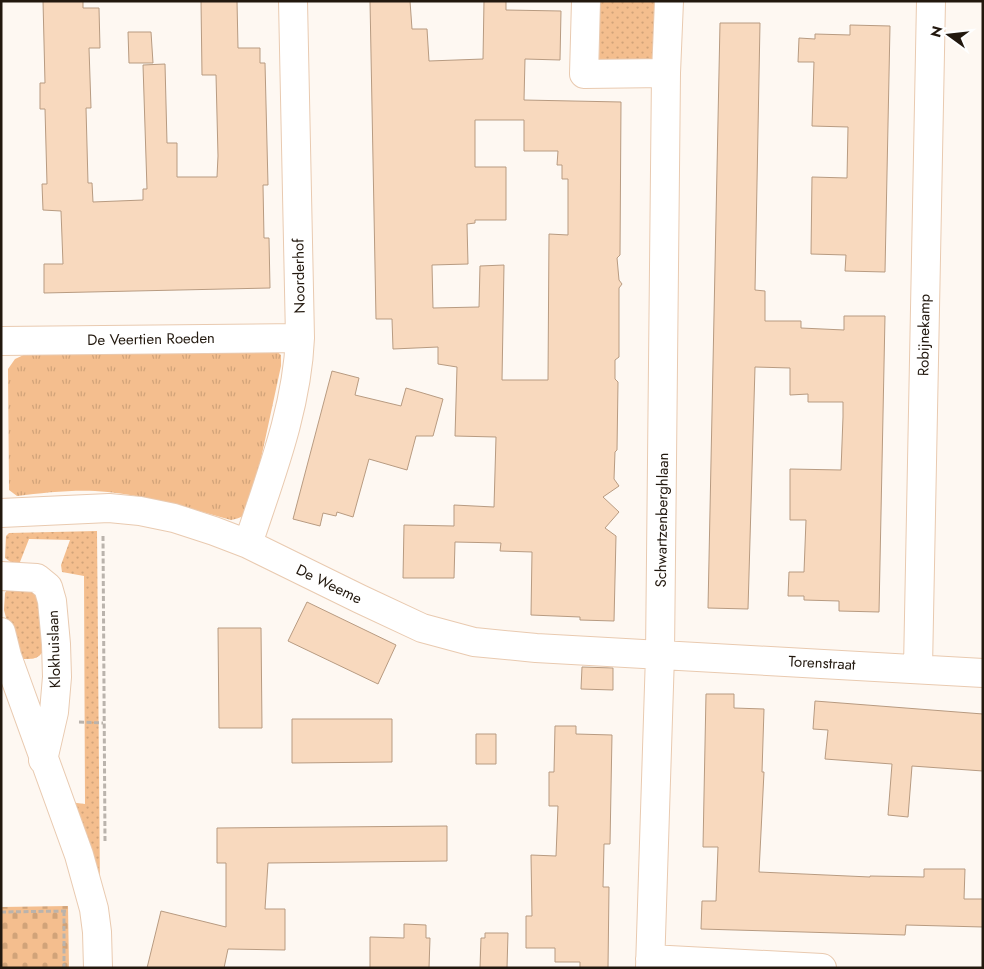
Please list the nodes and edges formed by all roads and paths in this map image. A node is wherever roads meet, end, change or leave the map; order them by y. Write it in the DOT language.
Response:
graph roads {
  1 [pos="293,1"];
  2 [pos="586,1"];
  3 [pos="669,1"];
  4 [pos="931,1"];
  5 [pos="666,73"];
  6 [pos="300,338"];
  7 [pos="1,341"];
  8 [pos="103,508"];
  9 [pos="1,513"];
  10 [pos="248,544"];
  11 [pos="1,576"];
  12 [pos="1,632"];
  13 [pos="660,655"];
  14 [pos="918,668"];
  15 [pos="983,673"];
  16 [pos="43,760"];
  17 [pos="104,842"];
  18 [pos="94,909"];
  19 [pos="64,911"];
  20 [pos="1,912"];
  21 [pos="650,964"];
  22 [pos="64,968"];
  23 [pos="98,968"];
  24 [pos="822,968"];
  1 -- 6 [label="street, Noorderhof"];
  2 -- 5 [label="street"];
  3 -- 5 [label="street, Schwartzenberghlaan"];
  4 -- 14 [label="street, Robijnekamp"];
  5 -- 13 [label="street, Schwartzenberghlaan"];
  6 -- 7 [label="street, De Veertien Roeden"];
  6 -- 10 [label="street, Noorderhof"];
  8 -- 9 [label="street, De Weeme"];
  8 -- 10 [label="street, De Weeme"];
  8 -- 17 [label="path"];
  10 -- 13 [label="street, De Weeme"];
  11 -- 16 [label="street, Klokhuislaan"];
  12 -- 16 [label="street"];
  13 -- 14 [label="street, Torenstraat"];
  13 -- 21 [label="street, Schwartzenberghlaan"];
  14 -- 15 [label="street, Torenstraat"];
  16 -- 18 [label="street"];
  18 -- 19 [label="path"];
  18 -- 23 [label="street"];
  19 -- 20 [label="path"];
  19 -- 22 [label="path"];
  21 -- 24 [label="street"];
}
